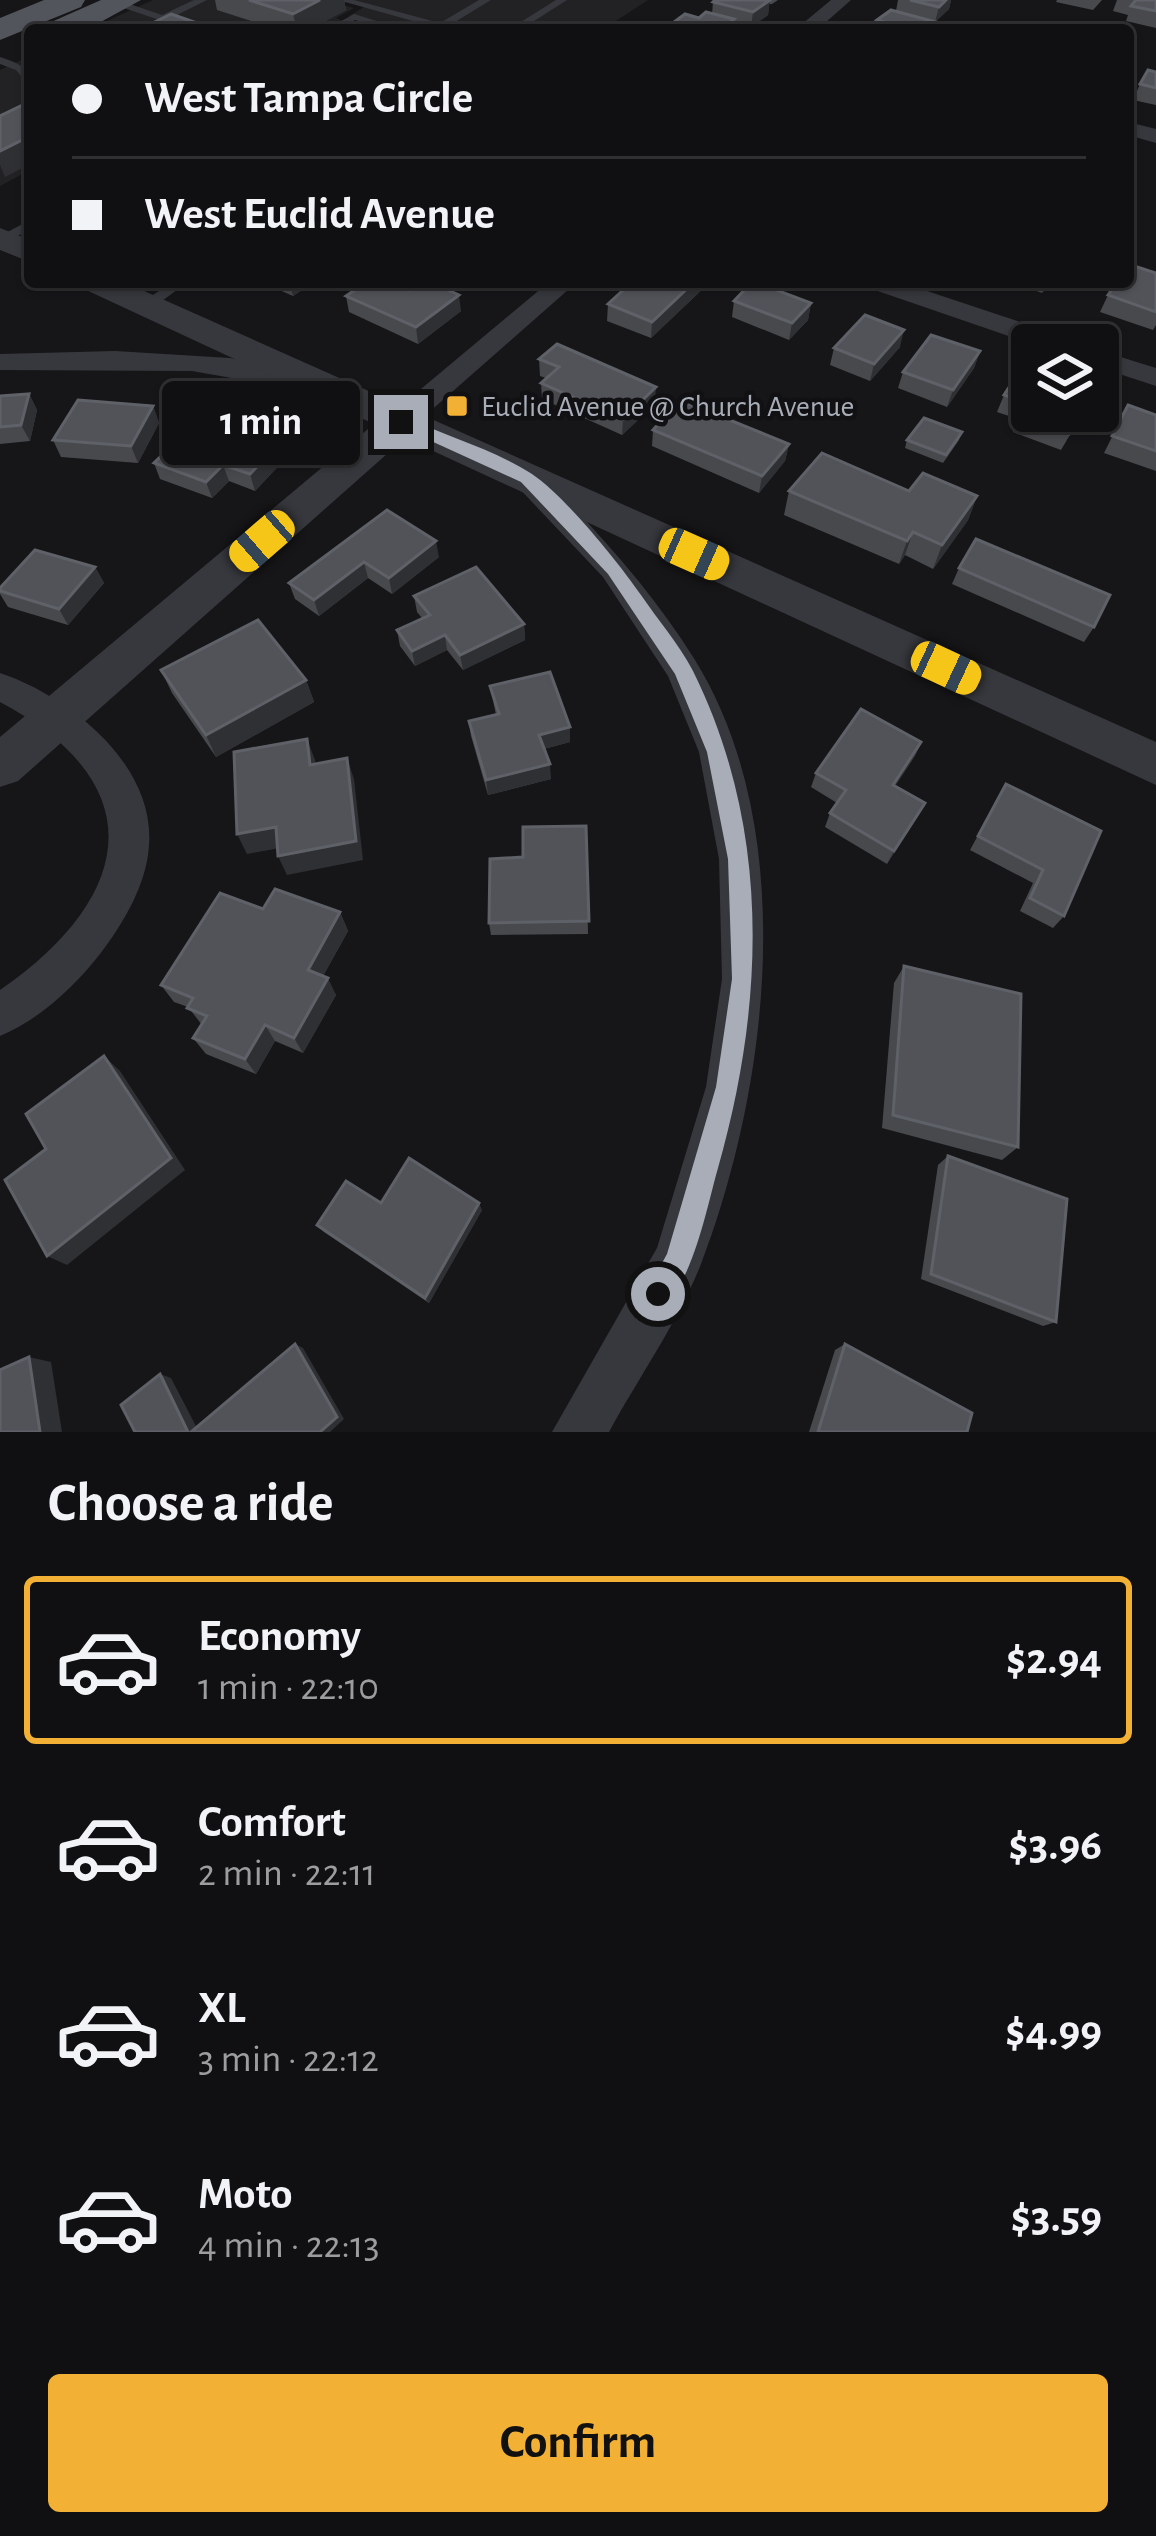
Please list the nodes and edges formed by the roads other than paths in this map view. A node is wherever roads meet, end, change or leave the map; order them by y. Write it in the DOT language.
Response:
graph roads {
  1 [pos="66,0"];
  2 [pos="202,0"];
  3 [pos="343,0"];
  4 [pos="486,0"];
  5 [pos="562,0"];
  6 [pos="842,0"];
  7 [pos="122,2"];
  8 [pos="166,19"];
  9 [pos="72,24"];
  10 [pos="158,24"];
  11 [pos="181,24"];
  12 [pos="340,24"];
  13 [pos="378,24"];
  14 [pos="434,24"];
  15 [pos="445,24"];
  16 [pos="523,24"];
  17 [pos="813,24"];
  18 [pos="0,31"];
  19 [pos="109,288"];
  20 [pos="173,288"];
  21 [pos="557,288"];
  22 [pos="893,288"];
  23 [pos="147,305"];
  24 [pos="1011,328"];
  25 [pos="0,362"];
  26 [pos="1119,365"];
  27 [pos="1156,377"];
  28 [pos="326,387"];
  29 [pos="401,422"];
  30 [pos="527,478"];
  31 [pos="0,687"];
  32 [pos="55,720"];
  33 [pos="1156,764"];
  34 [pos="0,766"];
  35 [pos="0,1015"];
  36 [pos="579,1432"];
  1 -- 18 [label="main road"];
  2 -- 8 [label="lane"];
  3 -- 14 [label="lane"];
  4 -- 15 [label="lane"];
  5 -- 16 [label="lane"];
  6 -- 17 [label="street"];
  7 -- 8 [label="lane"];
  7 -- 9 [label="main road"];
  8 -- 10 [label="lane"];
  8 -- 11 [label="lane"];
  12 -- 13 [label="lane"];
  19 -- 23 [label="street"];
  20 -- 23 [label="lane"];
  21 -- 29 [label="street"];
  22 -- 24 [label="street"];
  23 -- 28 [label="street"];
  25 -- 28 [label="street"];
  26 -- 27 [label="street"];
  28 -- 29 [label="street"];
  29 -- 30 [label="street"];
  29 -- 32 [label="street"];
  30 -- 33 [label="street"];
  30 -- 36 [label="street"];
  31 -- 32 [label="street"];
  32 -- 34 [label="street"];
  32 -- 35 [label="street"];
}
